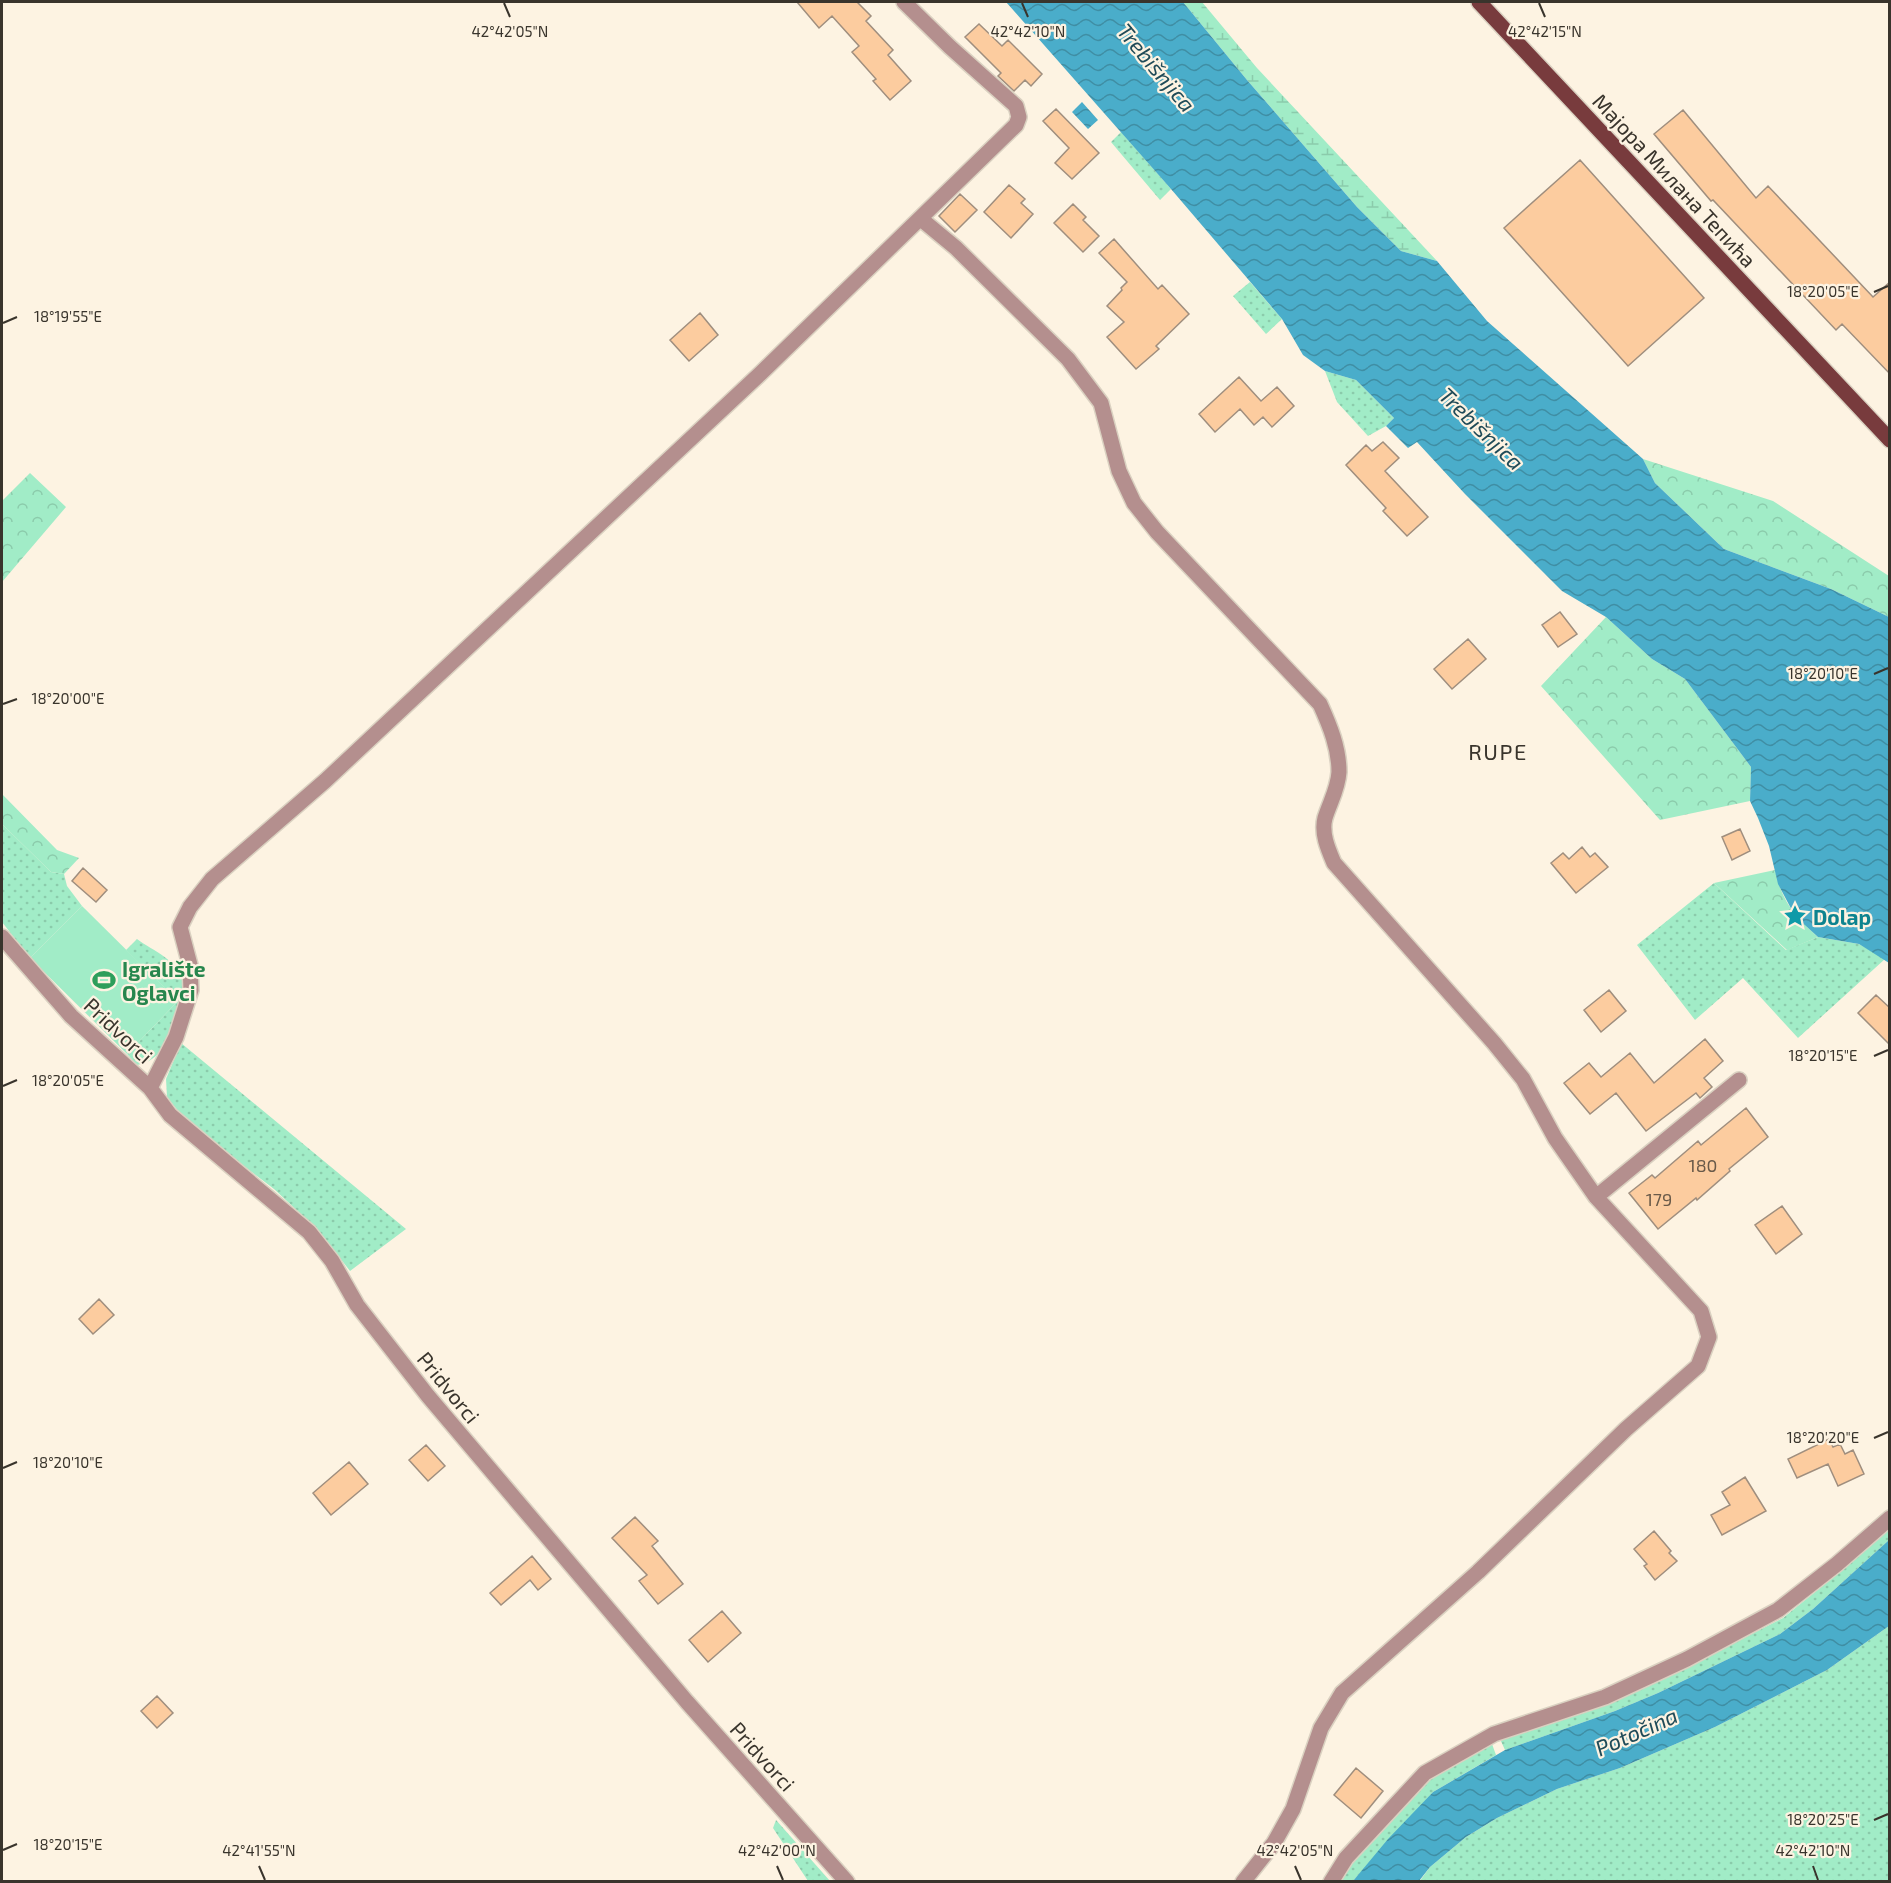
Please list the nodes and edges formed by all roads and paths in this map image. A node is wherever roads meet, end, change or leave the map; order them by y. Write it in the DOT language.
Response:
graph roads {
  1 [pos="904,2"];
  2 [pos="1479,2"];
  3 [pos="921,219"];
  4 [pos="1890,440"];
  5 [pos="2,937"];
  6 [pos="1739,1080"];
  7 [pos="150,1088"];
  8 [pos="1596,1197"];
  9 [pos="1890,1518"];
  10 [pos="847,1881"];
  11 [pos="1243,1881"];
  12 [pos="1331,1881"];
  1 -- 3 [label="street"];
  2 -- 4 [label="main road, Мајора Милана Тепића"];
  3 -- 7 [label="street"];
  3 -- 8 [label="street"];
  5 -- 7 [label="street, Pridvorci"];
  6 -- 8 [label="street"];
  7 -- 10 [label="street, Pridvorci"];
  8 -- 11 [label="street"];
  9 -- 12 [label="street"];
}
